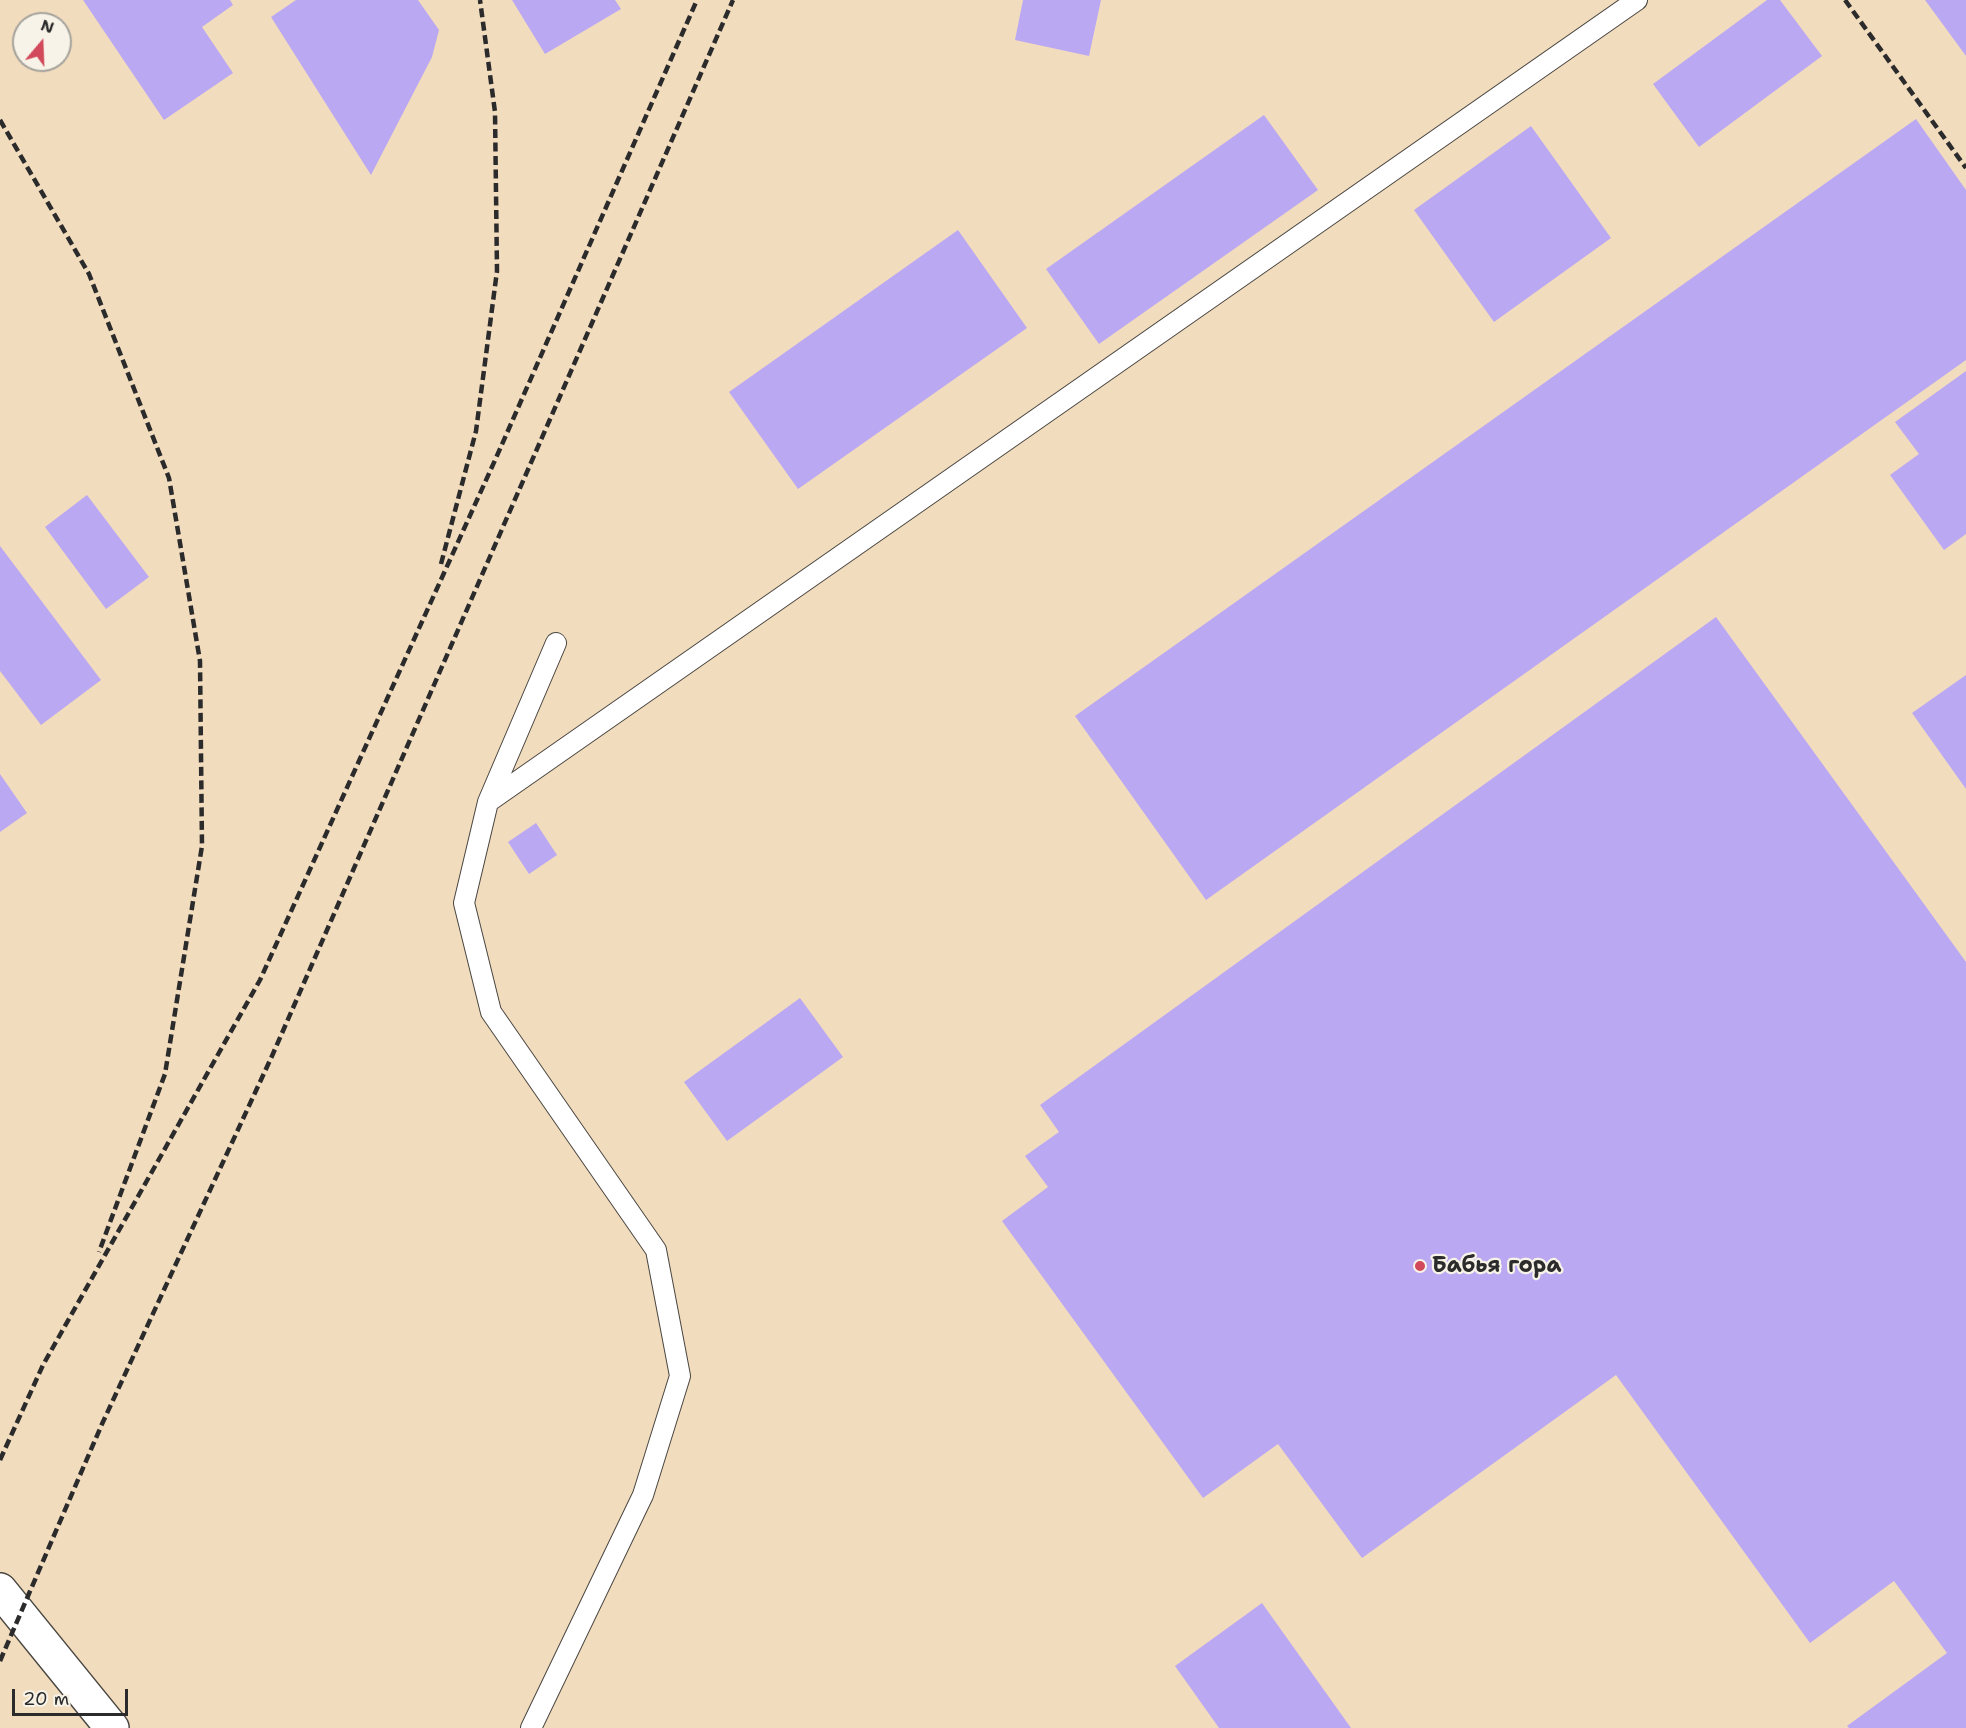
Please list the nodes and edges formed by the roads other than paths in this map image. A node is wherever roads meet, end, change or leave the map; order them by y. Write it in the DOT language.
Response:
graph roads {
  1 [pos="1637,0"];
  2 [pos="556,643"];
  3 [pos="488,802"];
  4 [pos="0,1590"];
  5 [pos="112,1728"];
  6 [pos="531,1728"];
  1 -- 3 [label="lane"];
  2 -- 3 [label="lane"];
  3 -- 6 [label="lane"];
  4 -- 5 [label="street"];
}
